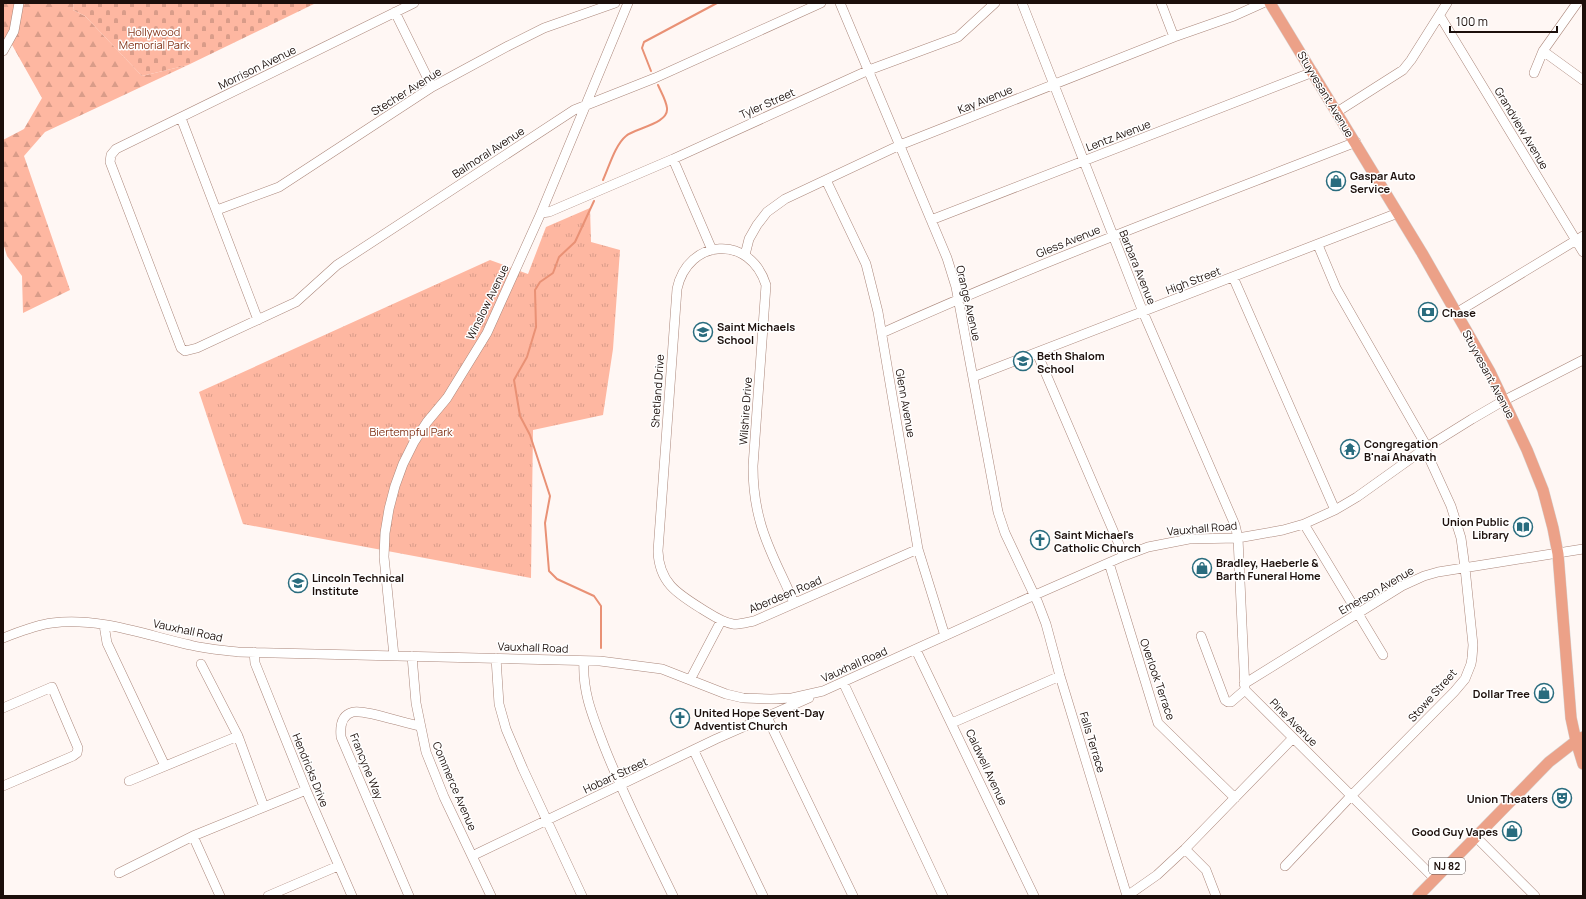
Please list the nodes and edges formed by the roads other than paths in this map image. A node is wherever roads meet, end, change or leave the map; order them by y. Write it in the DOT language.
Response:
graph roads {
  1 [pos="19,3"];
  2 [pos="414,3"];
  3 [pos="615,3"];
  4 [pos="628,3"];
  5 [pos="821,3"];
  6 [pos="840,3"];
  7 [pos="995,3"];
  8 [pos="1022,3"];
  9 [pos="1161,3"];
  10 [pos="1447,3"];
  11 [pos="1577,3"];
  12 [pos="1271,4"];
  13 [pos="395,12"];
  14 [pos="1440,16"];
  15 [pos="1174,38"];
  16 [pos="3,51"];
  17 [pos="1543,51"];
  18 [pos="869,70"];
  19 [pos="1313,72"];
  20 [pos="1534,73"];
  21 [pos="1583,80"];
  22 [pos="1054,84"];
  23 [pos="432,87"];
  24 [pos="584,106"];
  25 [pos="1337,112"];
  26 [pos="181,118"];
  27 [pos="1356,142"];
  28 [pos="900,145"];
  29 [pos="673,158"];
  30 [pos="1084,161"];
  31 [pos="826,180"];
  32 [pos="217,210"];
  33 [pos="541,213"];
  34 [pos="1398,213"];
  35 [pos="931,220"];
  36 [pos="1113,236"];
  37 [pos="1580,238"];
  38 [pos="1318,245"];
  39 [pos="712,250"];
  40 [pos="1583,252"];
  41 [pos="745,255"];
  42 [pos="1233,277"];
  43 [pos="957,299"];
  44 [pos="1143,312"];
  45 [pos="1456,313"];
  46 [pos="258,320"];
  47 [pos="882,333"];
  48 [pos="185,350"];
  49 [pos="1036,353"];
  50 [pos="1583,360"];
  51 [pos="973,377"];
  52 [pos="1503,401"];
  53 [pos="1426,448"];
  54 [pos="1335,510"];
  55 [pos="1304,524"];
  56 [pos="1238,538"];
  57 [pos="918,549"];
  58 [pos="1583,549"];
  59 [pos="1558,554"];
  60 [pos="1124,556"];
  61 [pos="1108,563"];
  62 [pos="1465,568"];
  63 [pos="1035,595"];
  64 [pos="794,603"];
  65 [pos="1357,613"];
  66 [pos="721,621"];
  67 [pos="104,625"];
  68 [pos="945,636"];
  69 [pos="1201,636"];
  70 [pos="3,638"];
  71 [pos="916,650"];
  72 [pos="254,652"];
  73 [pos="1383,655"];
  74 [pos="394,656"];
  75 [pos="412,656"];
  76 [pos="496,658"];
  77 [pos="584,661"];
  78 [pos="201,664"];
  79 [pos="1060,676"];
  80 [pos="690,680"];
  81 [pos="843,682"];
  82 [pos="1244,687"];
  83 [pos="823,691"];
  84 [pos="3,708"];
  85 [pos="767,717"];
  86 [pos="952,723"];
  87 [pos="420,726"];
  88 [pos="1583,732"];
  89 [pos="238,736"];
  90 [pos="1293,738"];
  91 [pos="1579,739"];
  92 [pos="694,751"];
  93 [pos="1583,764"];
  94 [pos="165,766"];
  95 [pos="129,782"];
  96 [pos="3,786"];
  97 [pos="620,786"];
  98 [pos="306,790"];
  99 [pos="1351,796"];
  100 [pos="1235,798"];
  101 [pos="264,807"];
  102 [pos="547,821"];
  103 [pos="193,836"];
  104 [pos="1476,837"];
  105 [pos="1185,849"];
  106 [pos="472,856"];
  107 [pos="338,866"];
  108 [pos="1285,866"];
  109 [pos="119,873"];
  110 [pos="1435,879"];
  111 [pos="220,896"];
  112 [pos="268,896"];
  113 [pos="352,896"];
  114 [pos="409,896"];
  115 [pos="492,896"];
  116 [pos="582,896"];
  117 [pos="673,896"];
  118 [pos="762,896"];
  119 [pos="852,896"];
  120 [pos="943,896"];
  121 [pos="1034,896"];
  122 [pos="1127,896"];
  123 [pos="1216,896"];
  124 [pos="1418,896"];
  125 [pos="1534,896"];
  1 -- 16 [label="street"];
  2 -- 13 [label="street, Morrison Avenue"];
  3 -- 23 [label="street, Stecher Avenue"];
  4 -- 24 [label="street, Winslow Avenue"];
  5 -- 24 [label="street, Balmoral Avenue"];
  6 -- 18 [label="street, Orange Avenue"];
  7 -- 18 [label="street, Tyler Street"];
  8 -- 22 [label="street, Barbara Avenue"];
  9 -- 15 [label="street"];
  10 -- 14 [label="street"];
  11 -- 17 [label="street"];
  12 -- 15 [label="street, Kay Avenue"];
  12 -- 19 [label="main road, Stuyvesant Avenue"];
  13 -- 23 [label="street"];
  13 -- 26 [label="street, Morrison Avenue"];
  14 -- 25 [label="street"];
  14 -- 37 [label="street, Grandview Avenue"];
  15 -- 22 [label="street, Kay Avenue"];
  17 -- 20 [label="street"];
  17 -- 21 [label="street"];
  18 -- 28 [label="street, Orange Avenue"];
  18 -- 29 [label="street, Tyler Street"];
  19 -- 25 [label="main road, Stuyvesant Avenue"];
  19 -- 30 [label="street, Lentz Avenue"];
  22 -- 28 [label="street, Kay Avenue"];
  22 -- 30 [label="street, Barbara Avenue"];
  23 -- 32 [label="street, Stecher Avenue"];
  24 -- 33 [label="street, Winslow Avenue"];
  24 -- 46 [label="street, Balmoral Avenue"];
  25 -- 27 [label="main road, Stuyvesant Avenue"];
  26 -- 32 [label="street"];
  26 -- 48 [label="street, Morrison Avenue"];
  27 -- 34 [label="main road, Stuyvesant Avenue"];
  27 -- 36 [label="street, Gless Avenue"];
  28 -- 31 [label="street, Kay Avenue"];
  28 -- 35 [label="street, Orange Avenue"];
  29 -- 33 [label="street, Tyler Street"];
  29 -- 39 [label="street"];
  30 -- 35 [label="street, Lentz Avenue"];
  30 -- 36 [label="street, Barbara Avenue"];
  31 -- 41 [label="street, Kay Avenue"];
  31 -- 47 [label="street, Glenn Avenue"];
  32 -- 46 [label="street"];
  33 -- 74 [label="street, Winslow Avenue"];
  34 -- 38 [label="street, High Street"];
  34 -- 45 [label="main road, Stuyvesant Avenue"];
  35 -- 43 [label="street, Orange Avenue"];
  36 -- 43 [label="street, Gless Avenue"];
  36 -- 44 [label="street, Barbara Avenue"];
  37 -- 40 [label="street, Grandview Avenue"];
  37 -- 45 [label="street"];
  38 -- 42 [label="street, High Street"];
  38 -- 53 [label="street, Stowe Street"];
  39 -- 41 [label="street, Wilshire Drive"];
  39 -- 66 [label="street, Shetland Drive"];
  41 -- 64 [label="street, Wilshire Drive"];
  42 -- 44 [label="street, High Street"];
  42 -- 54 [label="street"];
  43 -- 47 [label="street, Gless Avenue"];
  43 -- 51 [label="street, Orange Avenue"];
  44 -- 49 [label="street, High Street"];
  44 -- 56 [label="street, Barbara Avenue"];
  45 -- 52 [label="main road, Stuyvesant Avenue"];
  46 -- 48 [label="street, Balmoral Avenue"];
  47 -- 57 [label="street, Glenn Avenue"];
  49 -- 51 [label="street, High Street"];
  49 -- 60 [label="street"];
  50 -- 52 [label="street, Vauxhall Road"];
  51 -- 63 [label="street, Orange Avenue"];
  52 -- 53 [label="street, Vauxhall Road"];
  52 -- 59 [label="main road, Stuyvesant Avenue"];
  53 -- 54 [label="street, Vauxhall Road"];
  53 -- 62 [label="street, Stowe Street"];
  54 -- 55 [label="street, Vauxhall Road"];
  55 -- 56 [label="street, Vauxhall Road"];
  55 -- 65 [label="street"];
  56 -- 60 [label="street, Vauxhall Road"];
  56 -- 82 [label="street"];
  57 -- 64 [label="street, Aberdeen Road"];
  57 -- 68 [label="street, Glenn Avenue"];
  58 -- 59 [label="street, Emerson Avenue"];
  59 -- 62 [label="street, Emerson Avenue"];
  59 -- 91 [label="main road, Stuyvesant Avenue"];
  60 -- 61 [label="street, Vauxhall Road"];
  61 -- 63 [label="street, Vauxhall Road"];
  61 -- 100 [label="street, Overlook Terrace"];
  62 -- 65 [label="street, Emerson Avenue"];
  62 -- 99 [label="street, Stowe Street"];
  63 -- 68 [label="street, Vauxhall Road"];
  63 -- 79 [label="street, Falls Terrace"];
  64 -- 66 [label="street, Aberdeen Road"];
  65 -- 73 [label="street"];
  65 -- 82 [label="street, Emerson Avenue"];
  66 -- 80 [label="street"];
  67 -- 70 [label="street, Vauxhall Road"];
  67 -- 72 [label="street, Vauxhall Road"];
  67 -- 94 [label="street"];
  68 -- 71 [label="street, Vauxhall Road"];
  69 -- 82 [label="street, Emerson Avenue"];
  71 -- 81 [label="street, Vauxhall Road"];
  71 -- 86 [label="street, Caldwell Avenue"];
  72 -- 74 [label="street, Vauxhall Road"];
  72 -- 98 [label="street, Hendricks Drive"];
  74 -- 75 [label="street, Vauxhall Road"];
  75 -- 76 [label="street, Vauxhall Road"];
  75 -- 87 [label="street, Commerce Avenue"];
  76 -- 77 [label="street, Vauxhall Road"];
  76 -- 102 [label="street"];
  77 -- 80 [label="street, Vauxhall Road"];
  77 -- 97 [label="street"];
  78 -- 89 [label="street"];
  79 -- 86 [label="street"];
  79 -- 122 [label="street, Falls Terrace"];
  80 -- 83 [label="street, Vauxhall Road"];
  81 -- 83 [label="street, Vauxhall Road"];
  81 -- 120 [label="street"];
  82 -- 90 [label="street, Pine Avenue"];
  83 -- 85 [label="street, Hobart Street"];
  84 -- 96 [label="street"];
  85 -- 92 [label="street, Hobart Street"];
  85 -- 119 [label="street"];
  86 -- 121 [label="street, Caldwell Avenue"];
  87 -- 106 [label="street, Commerce Avenue"];
  87 -- 114 [label="street, Francyne Way"];
  88 -- 91 [label="main road, NJ 82"];
  89 -- 94 [label="street"];
  89 -- 101 [label="street"];
  90 -- 99 [label="street, Pine Avenue"];
  90 -- 100 [label="street"];
  91 -- 93 [label="main road, Stuyvesant Avenue"];
  91 -- 104 [label="main road, NJ 82"];
  92 -- 97 [label="street, Hobart Street"];
  92 -- 118 [label="street"];
  94 -- 95 [label="street"];
  97 -- 102 [label="street, Hobart Street"];
  97 -- 117 [label="street"];
  98 -- 101 [label="street"];
  98 -- 107 [label="street, Hendricks Drive"];
  99 -- 108 [label="street, Stowe Street"];
  99 -- 110 [label="street, Pine Avenue"];
  100 -- 105 [label="street"];
  101 -- 103 [label="street"];
  102 -- 106 [label="street, Hobart Street"];
  102 -- 116 [label="street"];
  103 -- 109 [label="street"];
  103 -- 111 [label="street"];
  104 -- 110 [label="main road, NJ 82"];
  104 -- 125 [label="street"];
  105 -- 122 [label="street"];
  105 -- 123 [label="street"];
  106 -- 115 [label="street, Commerce Avenue"];
  107 -- 112 [label="street"];
  107 -- 113 [label="street, Hendricks Drive"];
  110 -- 124 [label="main road, NJ 82"];
}
